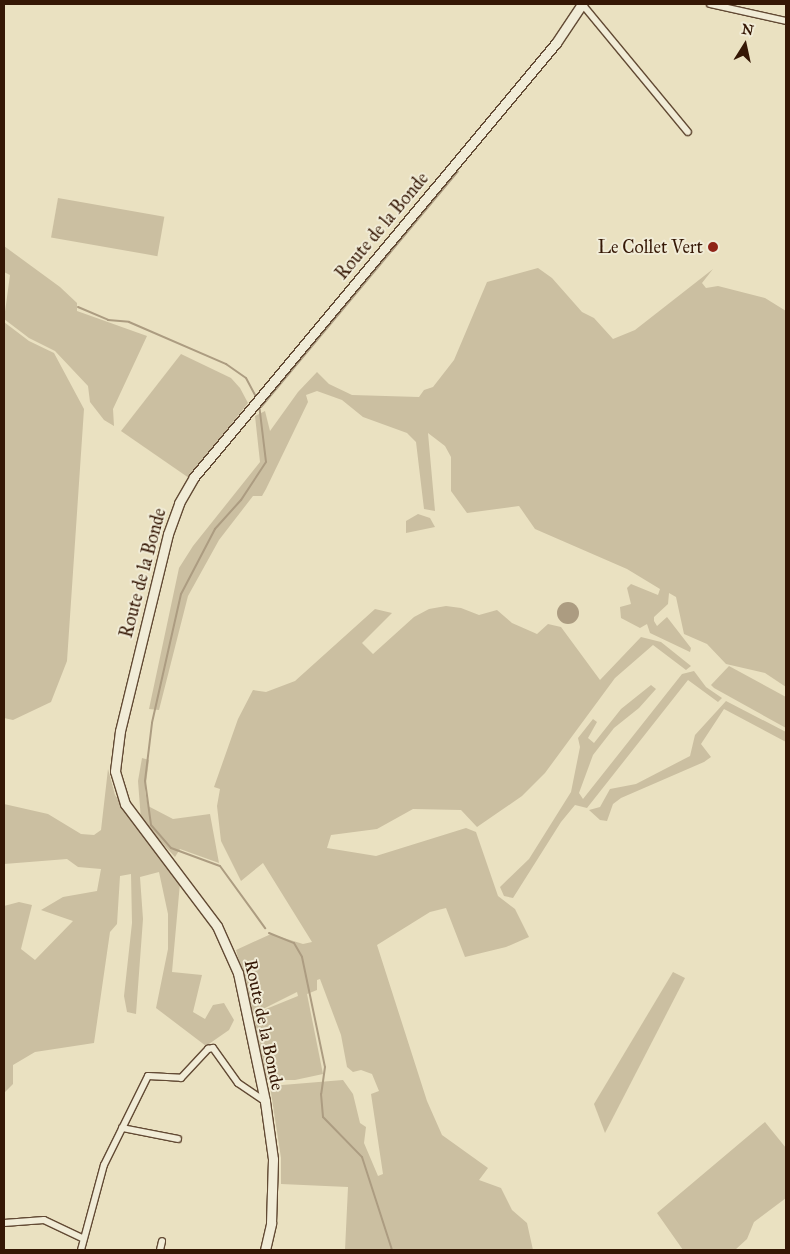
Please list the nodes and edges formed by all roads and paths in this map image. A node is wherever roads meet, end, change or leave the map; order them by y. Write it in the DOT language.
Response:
graph roads {
  1 [pos="582,4"];
  2 [pos="710,4"];
  3 [pos="786,21"];
  4 [pos="688,132"];
  5 [pos="264,1101"];
  6 [pos="122,1128"];
  7 [pos="178,1139"];
  8 [pos="4,1222"];
  9 [pos="82,1238"];
  10 [pos="162,1241"];
  11 [pos="81,1250"];
  12 [pos="160,1250"];
  13 [pos="265,1250"];
  1 -- 4 [label="street"];
  1 -- 5 [label="main road, Route de la Bonde"];
  2 -- 3 [label="street"];
  5 -- 6 [label="street"];
  5 -- 13 [label="main road, Route de la Bonde"];
  6 -- 7 [label="street"];
  6 -- 9 [label="street"];
  8 -- 9 [label="street"];
  9 -- 11 [label="street"];
  10 -- 12 [label="street"];
}
